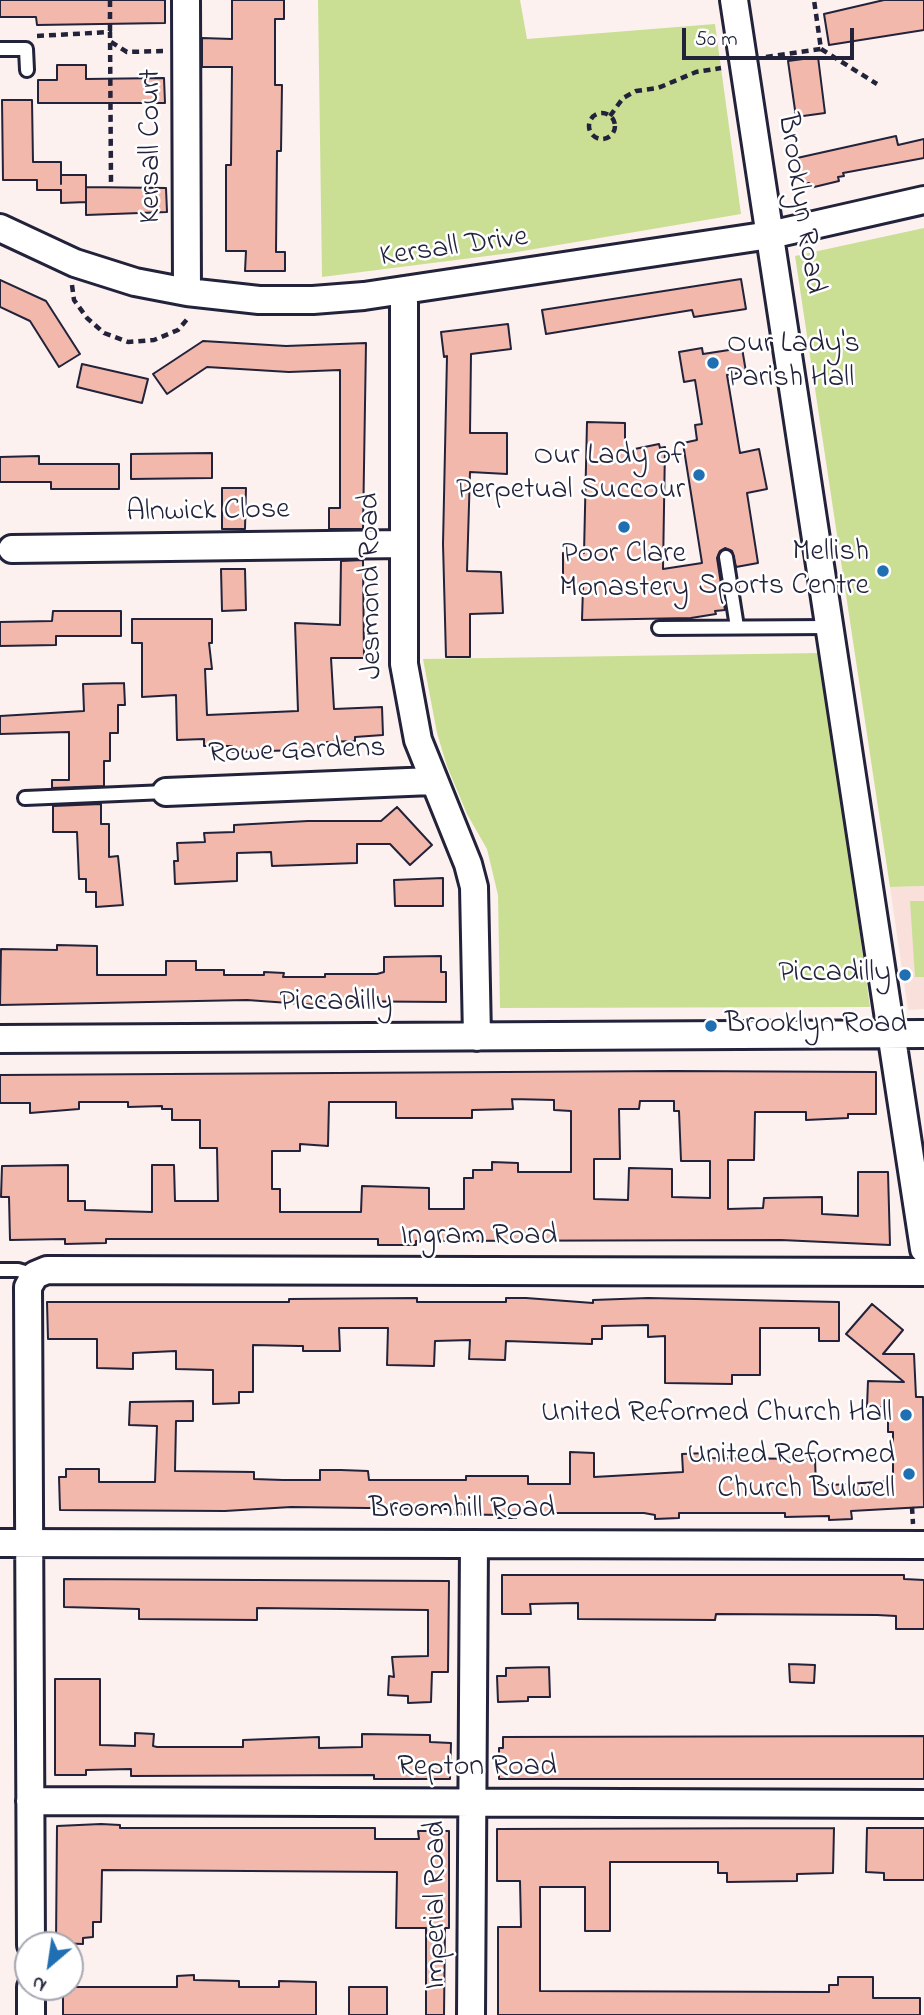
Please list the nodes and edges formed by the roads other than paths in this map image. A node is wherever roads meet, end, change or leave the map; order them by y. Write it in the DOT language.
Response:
graph roads {
  1 [pos="186,0"];
  2 [pos="734,0"];
  3 [pos="0,50"];
  4 [pos="27,70"];
  5 [pos="924,200"];
  6 [pos="0,228"];
  7 [pos="770,235"];
  8 [pos="404,290"];
  9 [pos="187,292"];
  10 [pos="404,544"];
  11 [pos="12,549"];
  12 [pos="726,557"];
  13 [pos="737,627"];
  14 [pos="830,627"];
  15 [pos="659,628"];
  16 [pos="432,781"];
  17 [pos="166,792"];
  18 [pos="25,798"];
  19 [pos="924,1034"];
  20 [pos="891,1035"];
  21 [pos="477,1037"];
  22 [pos="0,1039"];
  23 [pos="924,1249"];
  24 [pos="0,1270"];
  25 [pos="924,1272"];
  26 [pos="35,1275"];
  27 [pos="918,1535"];
  28 [pos="0,1543"];
  29 [pos="29,1544"];
  30 [pos="474,1544"];
  31 [pos="30,1801"];
  32 [pos="472,1803"];
  33 [pos="924,1804"];
  34 [pos="31,1931"];
  35 [pos="471,2015"];
  1 -- 9 [label="street, Kersall Court"];
  2 -- 7 [label="street, Brooklyn Road"];
  3 -- 4 [label="lane"];
  5 -- 7 [label="street, Kersall Drive"];
  6 -- 9 [label="street, Kersall Drive"];
  7 -- 8 [label="street, Kersall Drive"];
  7 -- 14 [label="street, Brooklyn Road"];
  8 -- 9 [label="street, Kersall Drive"];
  8 -- 10 [label="street, Jesmond Road"];
  10 -- 11 [label="street, Alnwick Close"];
  10 -- 16 [label="street, Jesmond Road"];
  12 -- 13 [label="lane"];
  13 -- 14 [label="lane"];
  13 -- 15 [label="lane"];
  14 -- 20 [label="street, Brooklyn Road"];
  16 -- 17 [label="street, Rowe Gardens"];
  16 -- 21 [label="street, Jesmond Road"];
  17 -- 18 [label="lane"];
  19 -- 20 [label="street, Piccadilly"];
  20 -- 21 [label="street, Piccadilly"];
  20 -- 23 [label="street, Brooklyn Road"];
  21 -- 22 [label="street, Piccadilly"];
  24 -- 26 [label="lane"];
  25 -- 26 [label="street, Ingram Road"];
  26 -- 29 [label="street"];
  27 -- 30 [label="street, Broomhill Road"];
  28 -- 29 [label="street, Broomhill Road"];
  29 -- 30 [label="street, Broomhill Road"];
  29 -- 31 [label="street"];
  30 -- 32 [label="street, Imperial Road"];
  31 -- 32 [label="street, Repton Road"];
  31 -- 34 [label="street"];
  32 -- 33 [label="street, Repton Road"];
  32 -- 35 [label="street, Imperial Road"];
}
